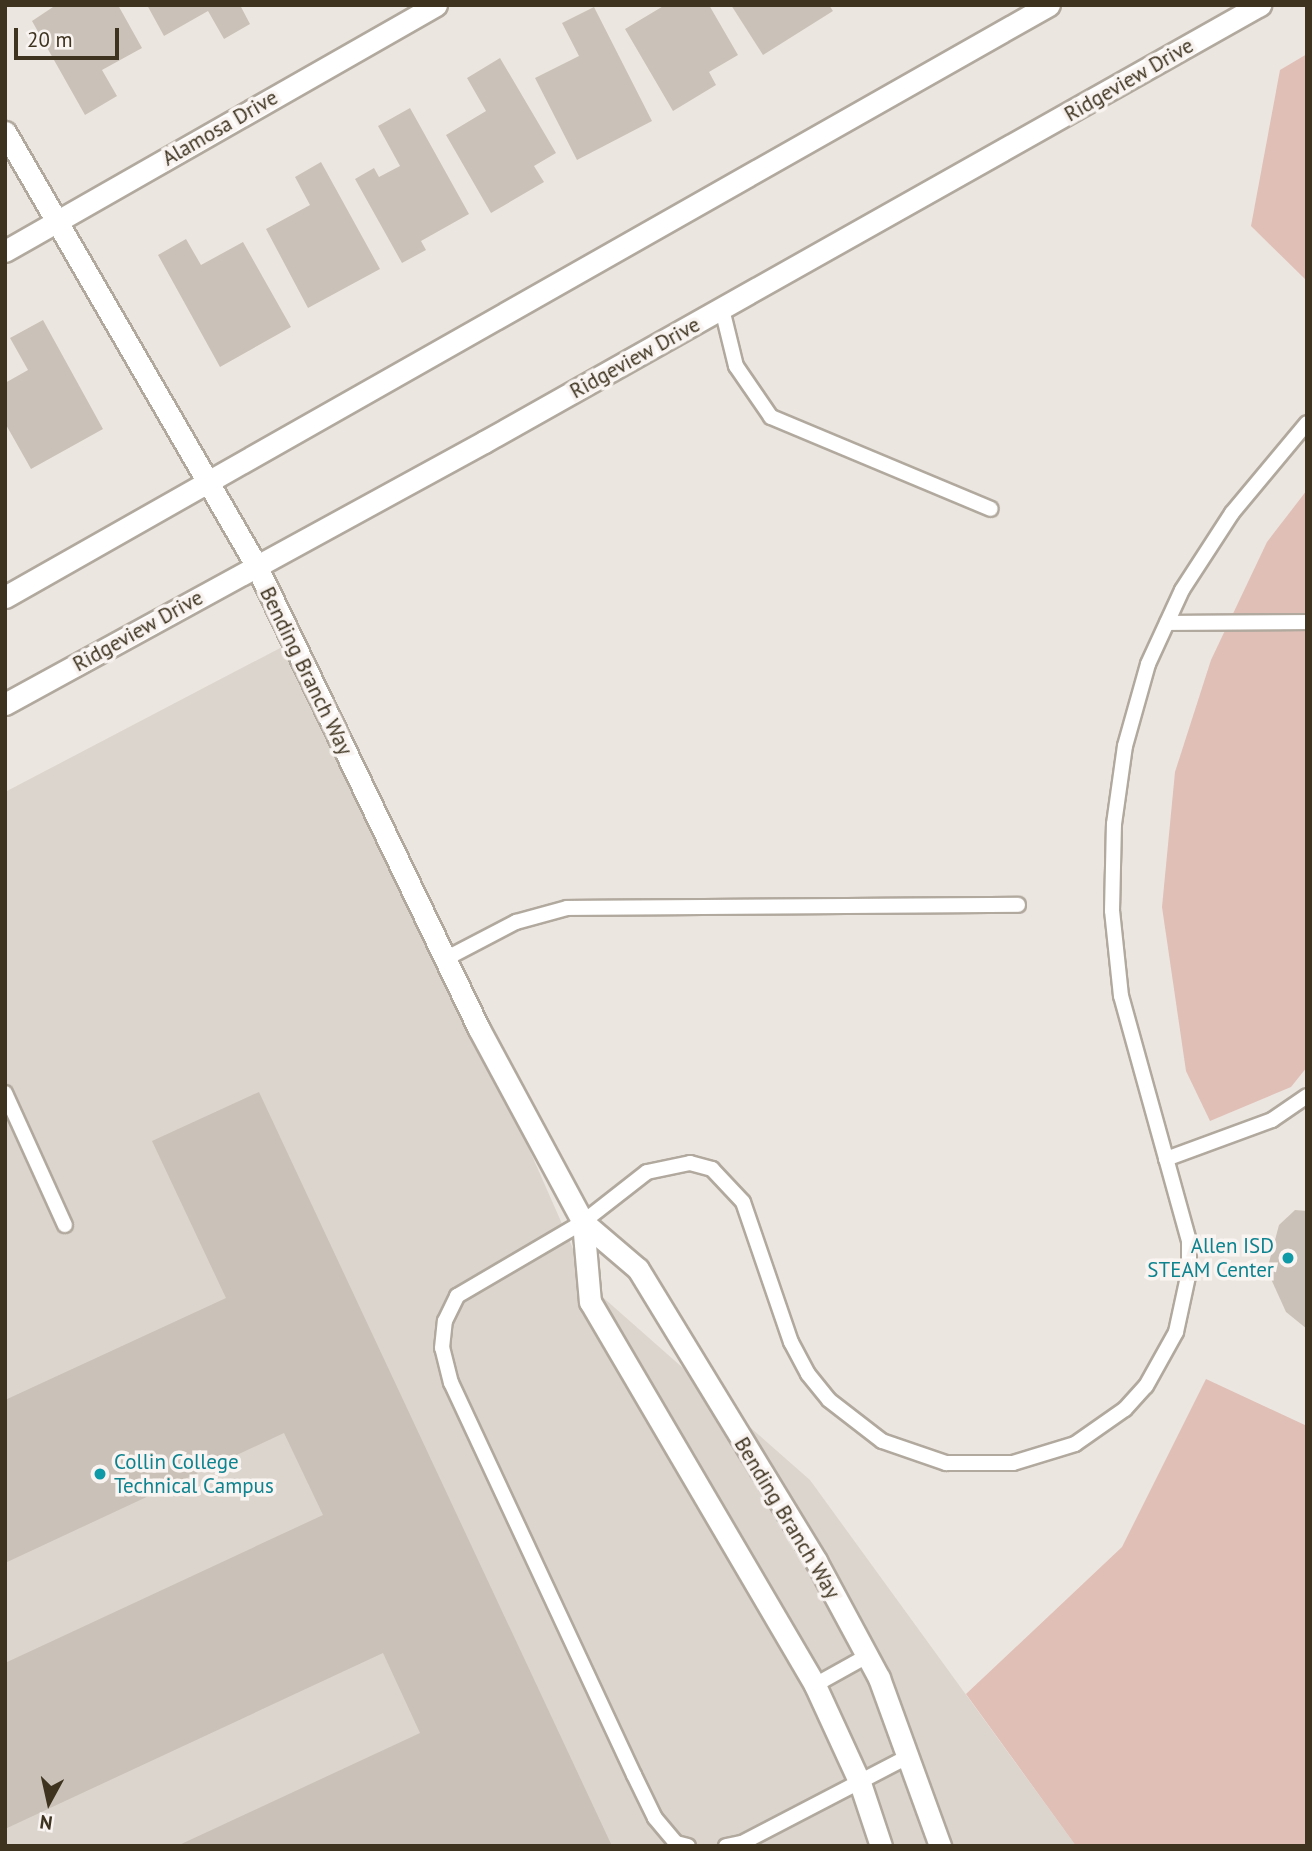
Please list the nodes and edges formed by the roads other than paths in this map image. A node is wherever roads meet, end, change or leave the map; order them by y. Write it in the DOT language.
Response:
graph roads {
  1 [pos="436,5"];
  2 [pos="1049,5"];
  3 [pos="1260,5"];
  4 [pos="5,132"];
  5 [pos="57,220"];
  6 [pos="5,251"];
  7 [pos="722,309"];
  8 [pos="1307,423"];
  9 [pos="208,482"];
  10 [pos="991,509"];
  11 [pos="256,565"];
  12 [pos="5,597"];
  13 [pos="1307,622"];
  14 [pos="1167,623"];
  15 [pos="5,704"];
  16 [pos="1018,905"];
  17 [pos="447,958"];
  18 [pos="5,1093"];
  19 [pos="1307,1096"];
  20 [pos="1166,1159"];
  21 [pos="583,1222"];
  22 [pos="65,1225"];
  23 [pos="867,1656"];
  24 [pos="815,1685"];
  25 [pos="909,1756"];
  26 [pos="860,1783"];
  27 [pos="688,1846"];
  28 [pos="726,1846"];
  29 [pos="881,1846"];
  30 [pos="940,1846"];
  1 -- 5 [label="street, Alamosa Drive"];
  2 -- 9 [label="street"];
  3 -- 7 [label="street, Ridgeview Drive"];
  4 -- 5 [label="street, Bending Branch Way"];
  5 -- 6 [label="street, Alamosa Drive"];
  5 -- 9 [label="street, Bending Branch Way"];
  7 -- 10 [label="lane"];
  7 -- 11 [label="street, Ridgeview Drive"];
  8 -- 14 [label="lane"];
  9 -- 11 [label="street, Bending Branch Way"];
  9 -- 12 [label="street"];
  11 -- 15 [label="street, Ridgeview Drive"];
  11 -- 17 [label="street, Bending Branch Way"];
  13 -- 14 [label="lane"];
  14 -- 20 [label="lane"];
  16 -- 17 [label="lane"];
  17 -- 21 [label="street, Bending Branch Way"];
  18 -- 22 [label="lane"];
  19 -- 20 [label="lane"];
  20 -- 21 [label="lane"];
  21 -- 23 [label="street, Bending Branch Way"];
  21 -- 24 [label="street, Bending Branch Way"];
  21 -- 27 [label="lane"];
  23 -- 24 [label="lane"];
  23 -- 25 [label="street, Bending Branch Way"];
  24 -- 26 [label="street, Bending Branch Way"];
  25 -- 26 [label="lane"];
  25 -- 30 [label="street, Bending Branch Way"];
  26 -- 28 [label="lane"];
  26 -- 29 [label="street, Bending Branch Way"];
}
